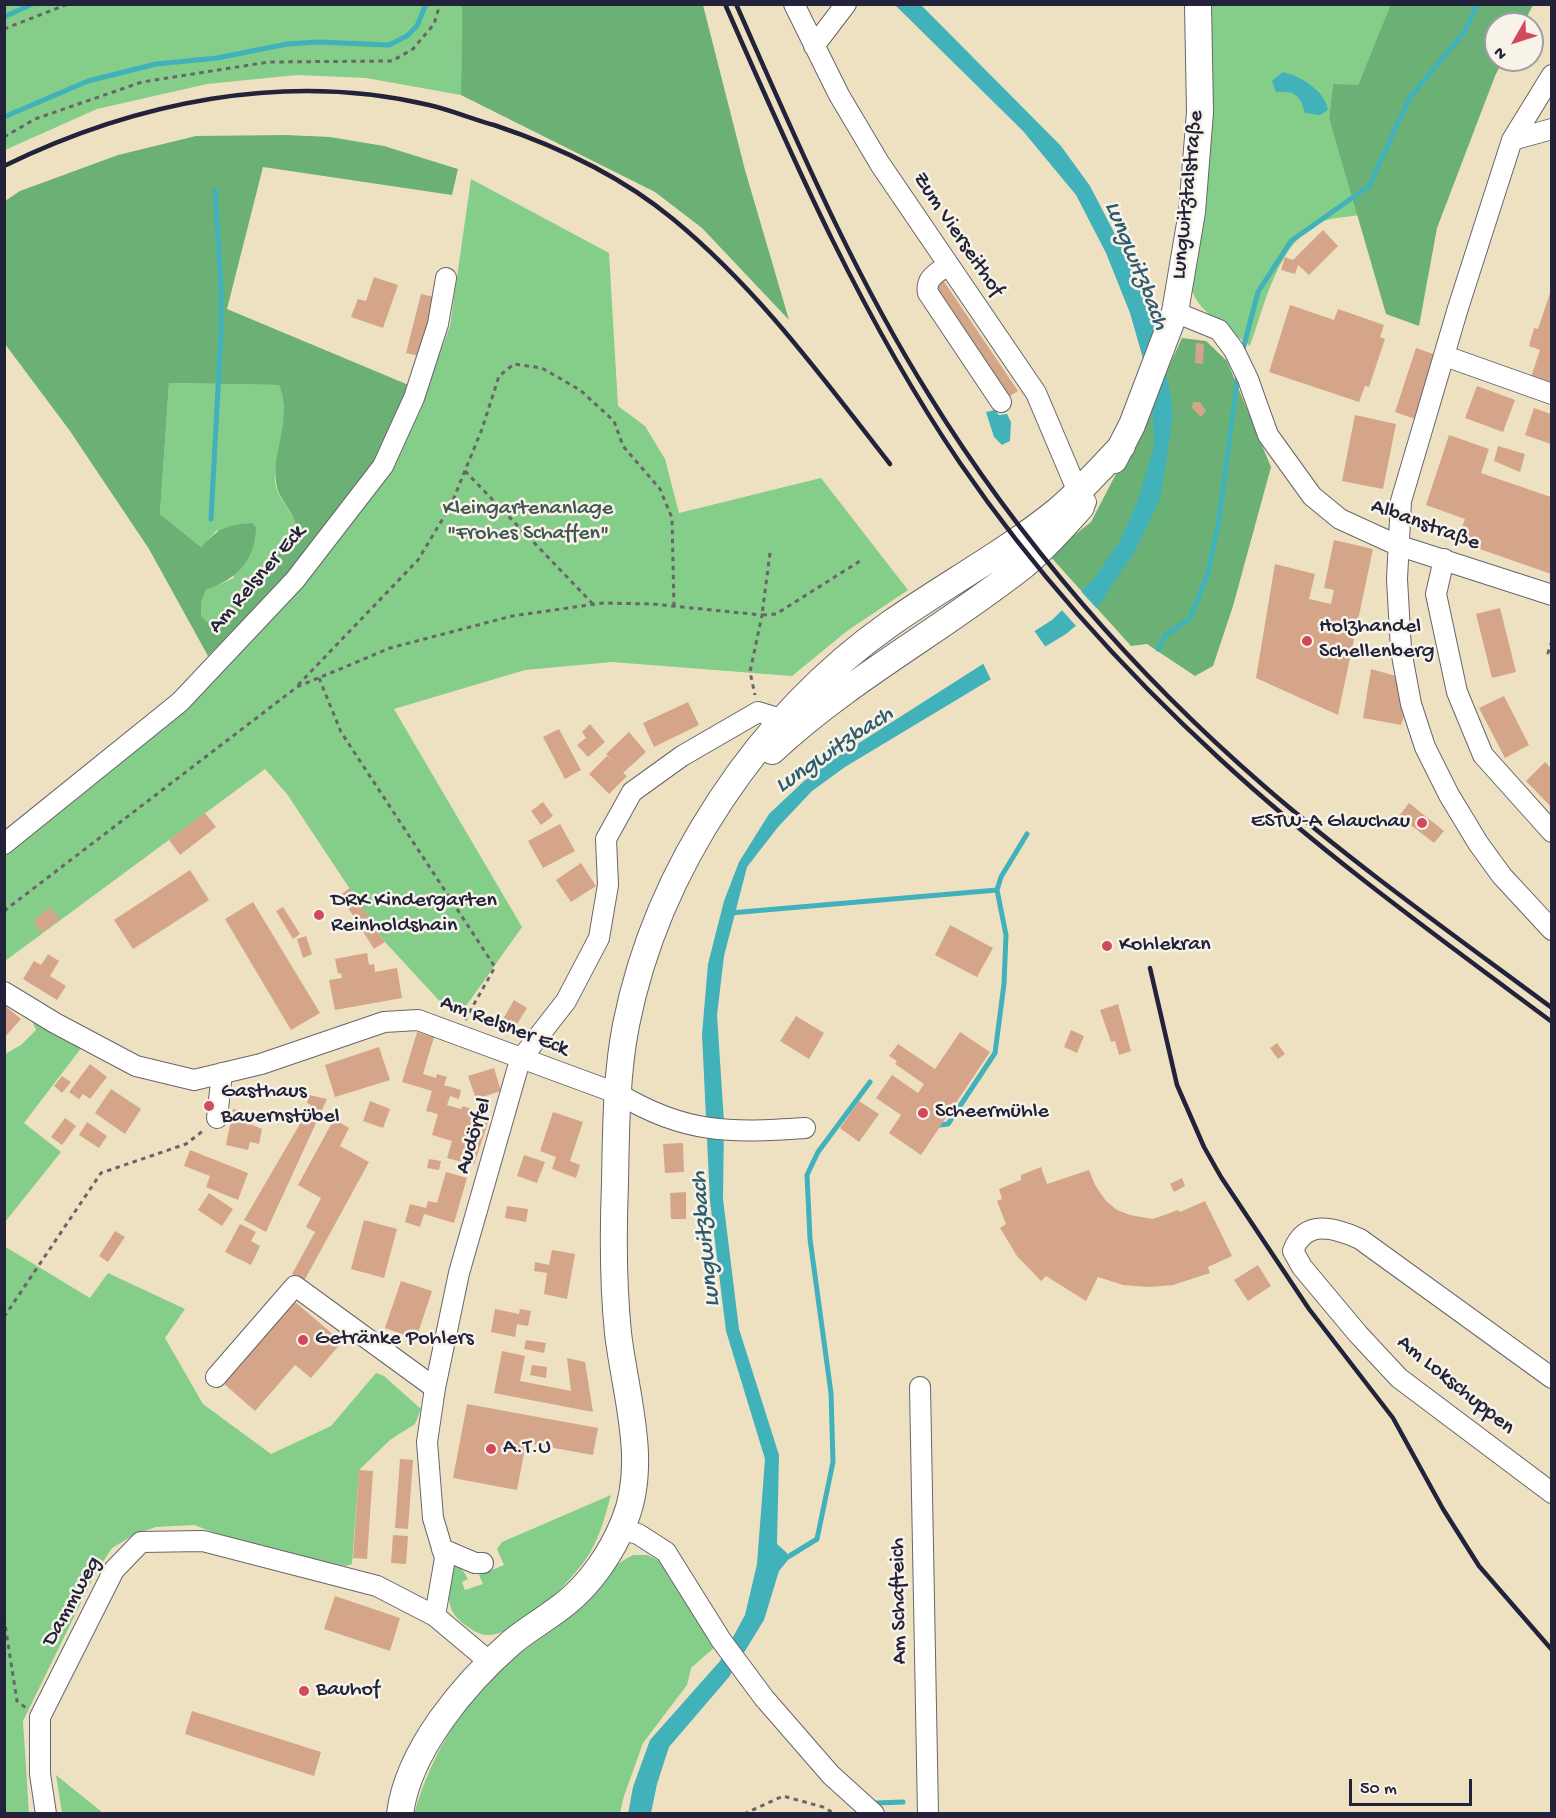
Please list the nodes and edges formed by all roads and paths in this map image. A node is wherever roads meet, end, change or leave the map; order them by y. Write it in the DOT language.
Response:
graph roads {
  1 [pos="68,4"];
  2 [pos="440,4"];
  3 [pos="794,4"];
  4 [pos="846,4"];
  5 [pos="1198,4"];
  6 [pos="4,29"];
  7 [pos="814,46"];
  8 [pos="1551,75"];
  9 [pos="1551,129"];
  10 [pos="4,137"];
  11 [pos="1512,141"];
  12 [pos="948,265"];
  13 [pos="446,278"];
  14 [pos="1171,322"];
  15 [pos="1445,356"];
  16 [pos="1551,394"];
  17 [pos="1001,402"];
  18 [pos="465,471"];
  19 [pos="1082,497"];
  20 [pos="1397,545"];
  21 [pos="770,553"];
  22 [pos="1444,559"];
  23 [pos="860,561"];
  24 [pos="1551,595"];
  25 [pos="594,605"];
  26 [pos="674,607"];
  27 [pos="762,615"];
  28 [pos="1551,641"];
  29 [pos="1551,654"];
  30 [pos="319,678"];
  31 [pos="297,687"];
  32 [pos="769,715"];
  33 [pos="721,803"];
  34 [pos="1551,832"];
  35 [pos="4,844"];
  36 [pos="4,911"];
  37 [pos="1551,930"];
  38 [pos="4,992"];
  39 [pos="458,1034"];
  40 [pos="520,1060"];
  41 [pos="222,1073"];
  42 [pos="619,1094"];
  43 [pos="217,1118"];
  44 [pos="805,1128"];
  45 [pos="4,1317"];
  46 [pos="216,1377"];
  47 [pos="1551,1378"];
  48 [pos="920,1387"];
  49 [pos="435,1388"];
  50 [pos="1551,1492"];
  51 [pos="620,1529"];
  52 [pos="442,1549"];
  53 [pos="483,1563"];
  54 [pos="435,1616"];
  55 [pos="4,1618"];
  56 [pos="491,1663"];
  57 [pos="40,1718"];
  58 [pos="46,1814"];
  59 [pos="400,1814"];
  60 [pos="744,1814"];
  61 [pos="835,1814"];
  62 [pos="874,1814"];
  63 [pos="928,1814"];
  1 -- 6 [label="path"];
  2 -- 10 [label="path"];
  3 -- 7 [label="street, Zum Vierseithof"];
  4 -- 7 [label="street"];
  5 -- 14 [label="main road, Lungwitztalstraße"];
  7 -- 12 [label="street, Zum Vierseithof"];
  8 -- 11 [label="street"];
  9 -- 11 [label="street"];
  11 -- 15 [label="street"];
  12 -- 17 [label="street"];
  12 -- 19 [label="street, Zum Vierseithof"];
  13 -- 35 [label="street, Am Relsner Eck"];
  14 -- 19 [label="main road, Lungwitztalstraße"];
  14 -- 20 [label="street, Albanstraße"];
  15 -- 16 [label="street"];
  15 -- 20 [label="street"];
  18 -- 25 [label="path"];
  18 -- 26 [label="path"];
  18 -- 31 [label="path"];
  19 -- 32 [label="main road"];
  19 -- 33 [label="main road"];
  20 -- 22 [label="street, Albanstraße"];
  20 -- 37 [label="street"];
  21 -- 27 [label="path"];
  22 -- 24 [label="street, Albanstraße"];
  22 -- 34 [label="street"];
  23 -- 27 [label="path"];
  25 -- 26 [label="path"];
  25 -- 30 [label="path"];
  26 -- 27 [label="path"];
  27 -- 32 [label="path"];
  28 -- 29 [label="path"];
  30 -- 31 [label="path"];
  30 -- 39 [label="path"];
  31 -- 36 [label="path"];
  32 -- 33 [label="main road"];
  32 -- 40 [label="street, Audörfel"];
  33 -- 42 [label="main road"];
  38 -- 41 [label="street, Am Relsner Eck"];
  39 -- 40 [label="street, Am Relsner Eck"];
  39 -- 41 [label="street, Am Relsner Eck"];
  40 -- 42 [label="street, Am Relsner Eck"];
  40 -- 49 [label="street, Audörfel"];
  41 -- 43 [label="street"];
  42 -- 44 [label="street, Am Relsner Eck"];
  42 -- 51 [label="main road"];
  43 -- 45 [label="path"];
  46 -- 49 [label="street"];
  47 -- 50 [label="street, Am Lokschuppen"];
  48 -- 63 [label="street, Am Schafteich"];
  49 -- 52 [label="street, Audörfel"];
  51 -- 56 [label="main road"];
  51 -- 62 [label="street"];
  52 -- 53 [label="street"];
  52 -- 54 [label="street, Audörfel"];
  54 -- 56 [label="street"];
  54 -- 57 [label="street, Dammweg"];
  55 -- 57 [label="path"];
  56 -- 59 [label="main road"];
  57 -- 58 [label="street, Dammweg"];
  60 -- 61 [label="path"];
}
